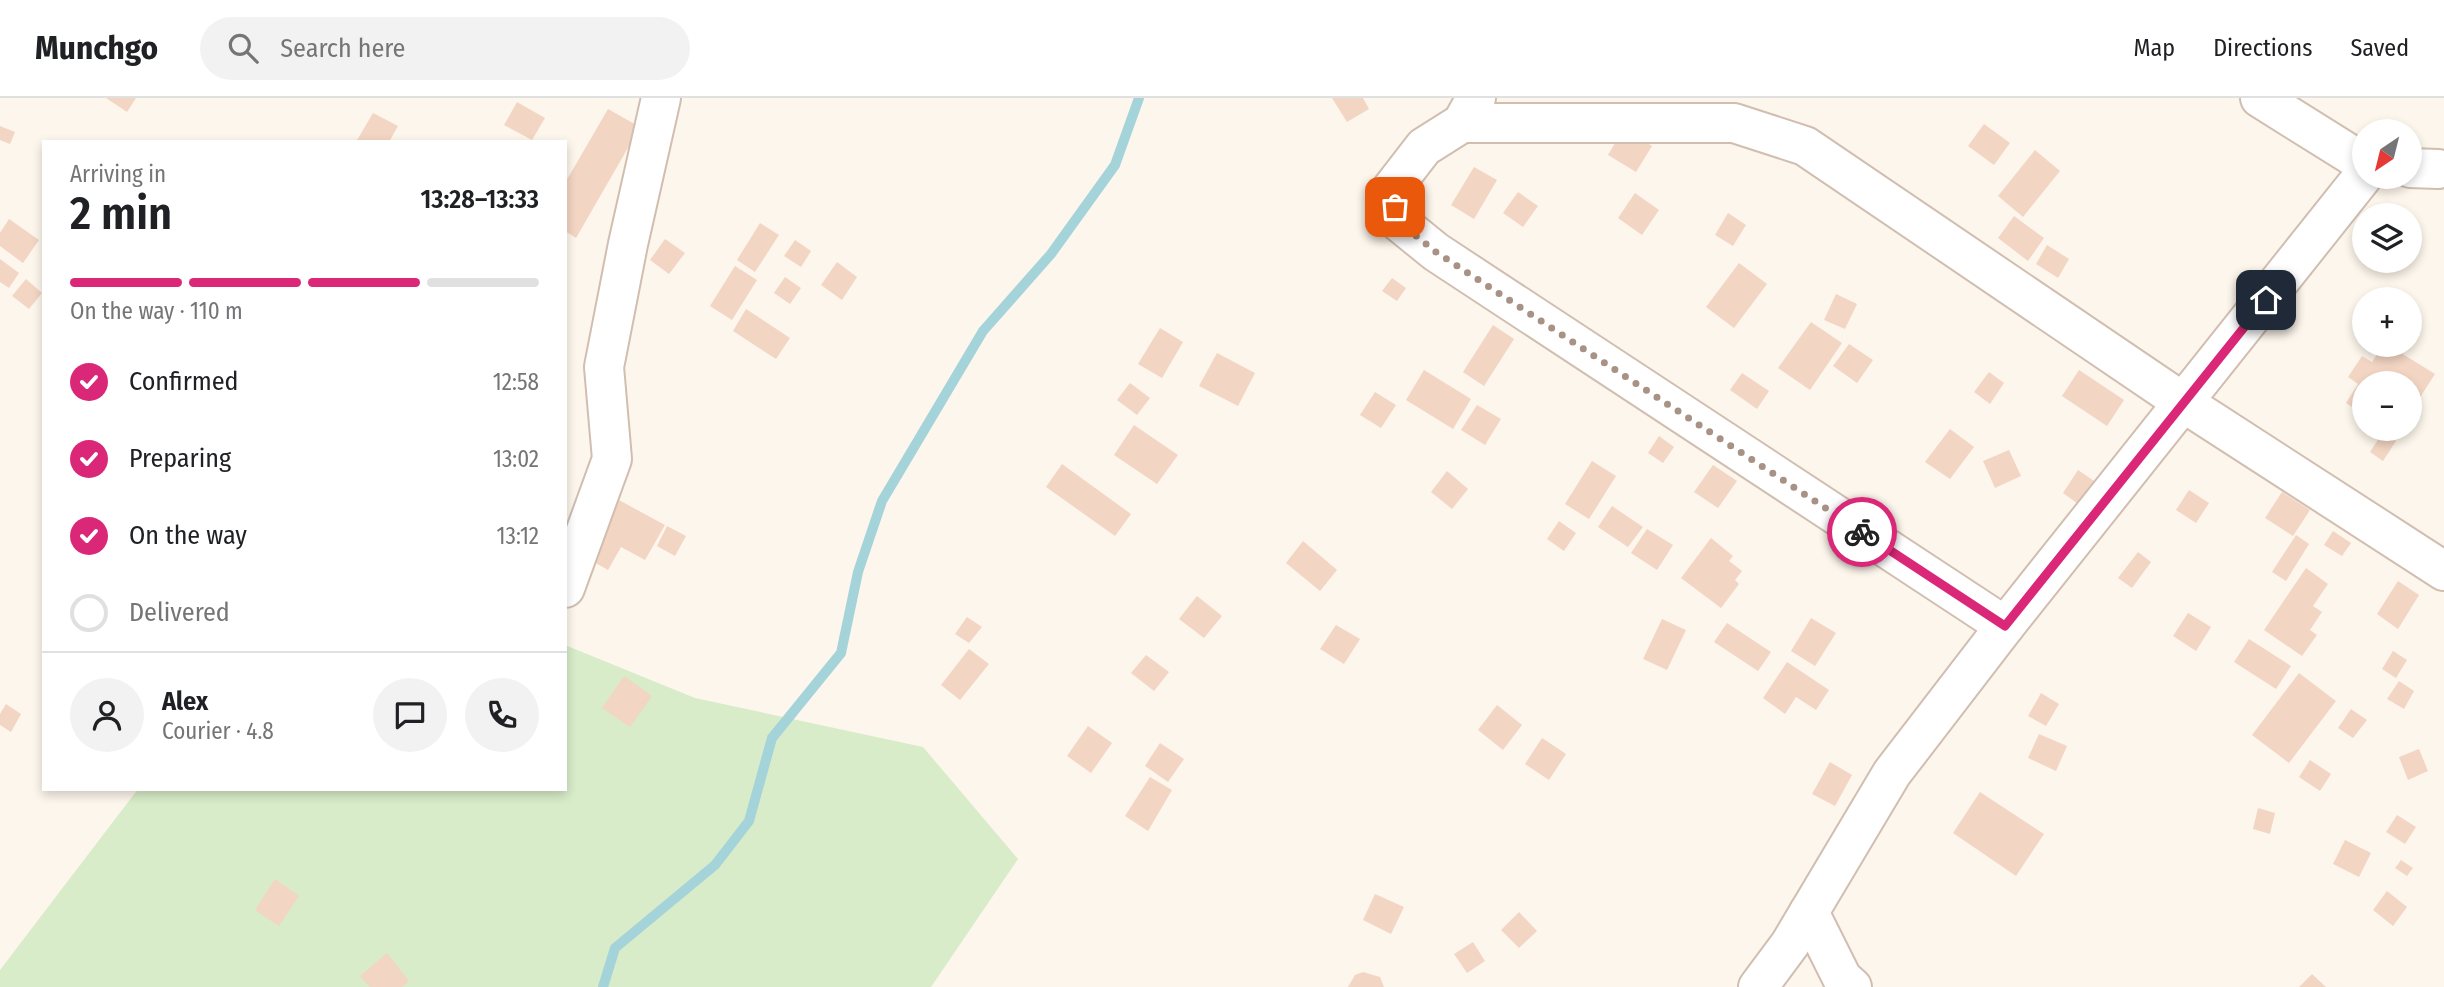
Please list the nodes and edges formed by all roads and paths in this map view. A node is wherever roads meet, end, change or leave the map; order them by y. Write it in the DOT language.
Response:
graph roads {
  1 [pos="662,98"];
  2 [pos="2260,98"];
  3 [pos="1469,111"];
  4 [pos="2352,156"];
  5 [pos="2353,189"];
  6 [pos="2184,403"];
  7 [pos="2444,571"];
  8 [pos="567,583"];
  9 [pos="2005,626"];
  10 [pos="1809,912"];
  11 [pos="1758,987"];
  12 [pos="1852,987"];
  1 -- 8 [label="street"];
  2 -- 4 [label="street"];
  3 -- 6 [label="street"];
  3 -- 9 [label="street"];
  5 -- 6 [label="street"];
  6 -- 7 [label="street"];
  6 -- 9 [label="street"];
  9 -- 10 [label="street"];
  10 -- 11 [label="street"];
  10 -- 12 [label="street"];
}
